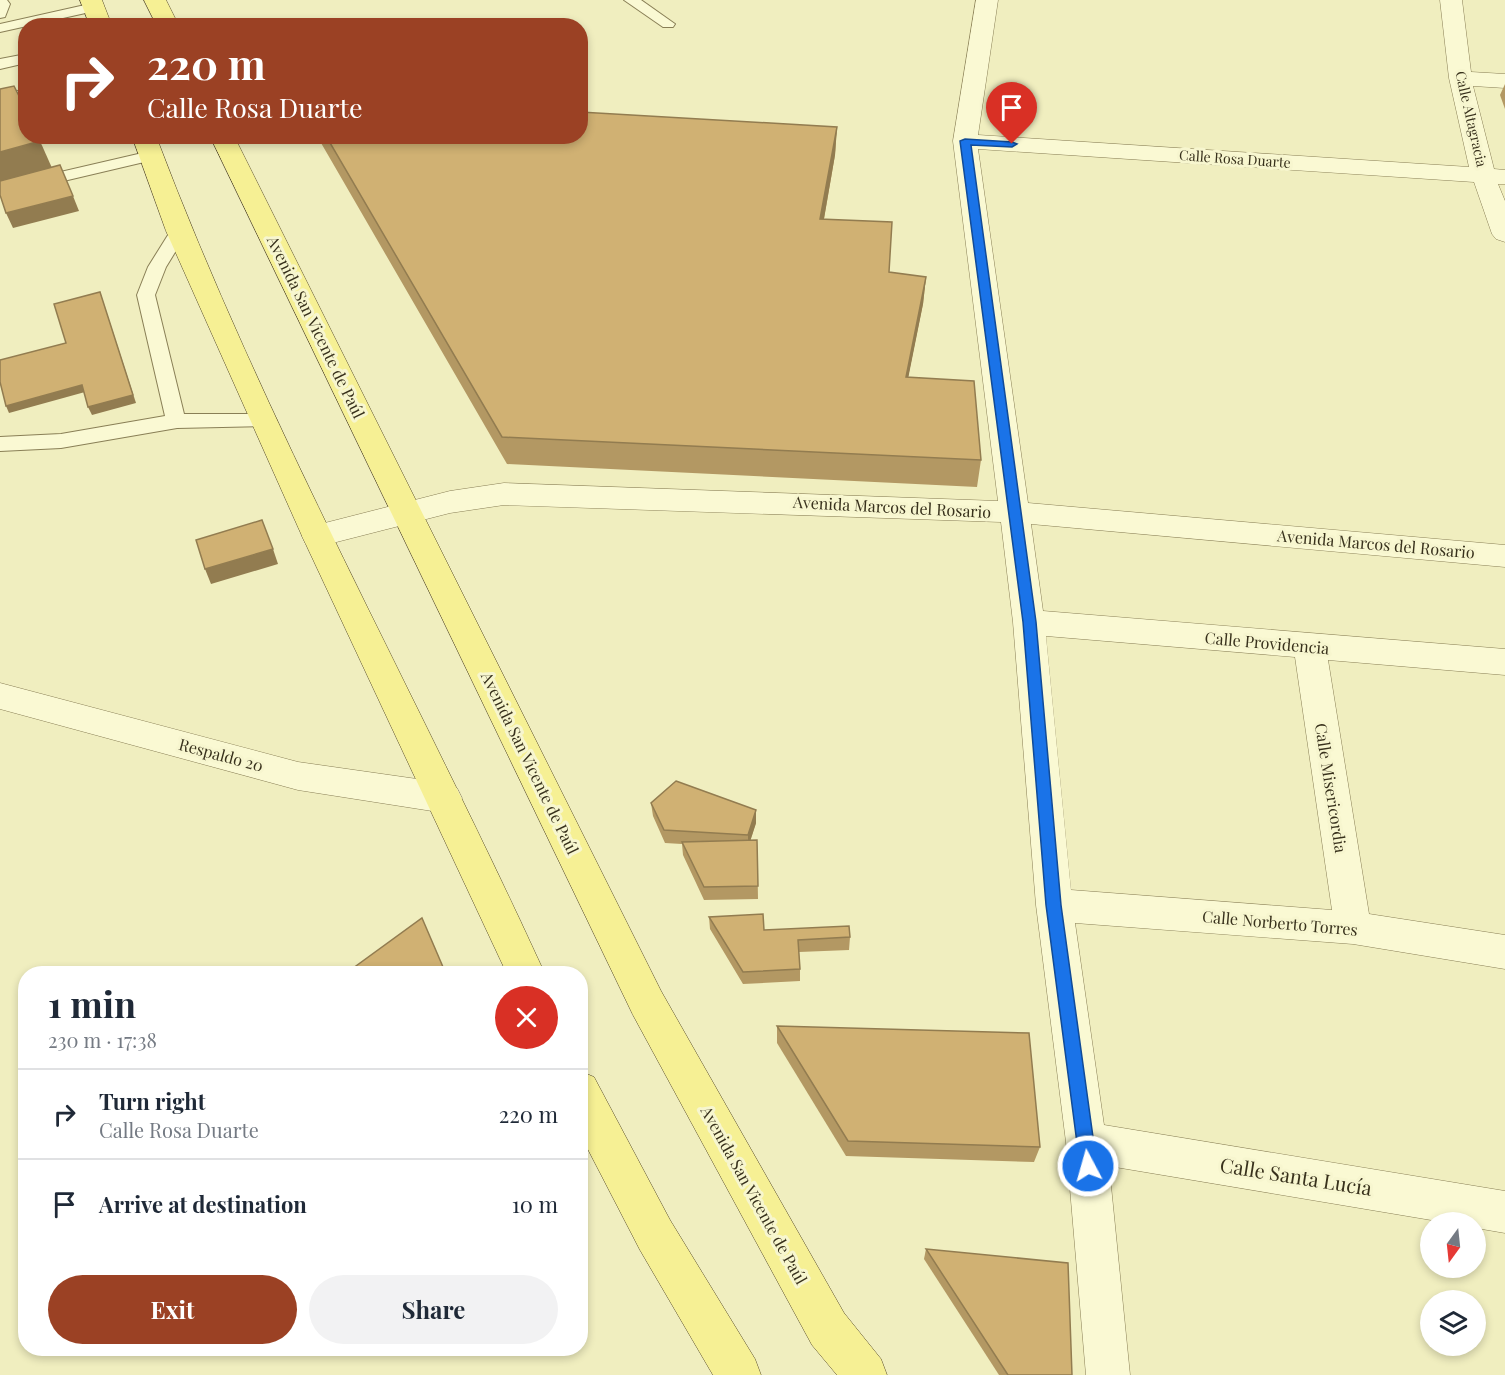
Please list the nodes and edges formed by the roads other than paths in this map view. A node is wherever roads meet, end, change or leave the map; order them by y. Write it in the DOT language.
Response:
graph roads {
  1 [pos="0,0"];
  2 [pos="155,0"];
  3 [pos="631,0"];
  4 [pos="987,0"];
  5 [pos="1451,0"];
  6 [pos="96,13"];
  7 [pos="0,14"];
  8 [pos="64,18"];
  9 [pos="164,18"];
  10 [pos="668,24"];
  11 [pos="18,25"];
  12 [pos="0,28"];
  13 [pos="18,36"];
  14 [pos="0,40"];
  15 [pos="18,60"];
  16 [pos="0,64"];
  17 [pos="1460,78"];
  18 [pos="1505,81"];
  19 [pos="18,96"];
  20 [pos="0,100"];
  21 [pos="965,141"];
  22 [pos="226,144"];
  23 [pos="147,146"];
  24 [pos="1494,176"];
  25 [pos="0,191"];
  26 [pos="179,231"];
  27 [pos="1505,234"];
  28 [pos="177,421"];
  29 [pos="267,421"];
  30 [pos="0,444"];
  31 [pos="1014,512"];
  32 [pos="407,513"];
  33 [pos="317,536"];
  34 [pos="1505,556"];
  35 [pos="1029,622"];
  36 [pos="1310,647"];
  37 [pos="1505,662"];
  38 [pos="0,696"];
  39 [pos="445,798"];
  40 [pos="1054,905"];
  41 [pos="1353,928"];
  42 [pos="1505,952"];
  43 [pos="522,966"];
  44 [pos="588,1107"];
  45 [pos="1086,1142"];
  46 [pos="1505,1212"];
  47 [pos="739,1375"];
  48 [pos="865,1375"];
  49 [pos="1108,1375"];
  1 -- 7 [label="lane"];
  2 -- 9 [label="main road"];
  3 -- 10 [label="lane"];
  4 -- 21 [label="street"];
  5 -- 17 [label="street, Calle Altagracia"];
  6 -- 8 [label="lane"];
  11 -- 12 [label="lane"];
  13 -- 14 [label="lane"];
  15 -- 16 [label="lane"];
  17 -- 18 [label="street"];
  17 -- 24 [label="street, Calle Altagracia"];
  19 -- 20 [label="lane"];
  21 -- 24 [label="street, Calle Rosa Duarte"];
  21 -- 31 [label="street"];
  22 -- 32 [label="main road, Avenida San Vicente de Paúl"];
  23 -- 25 [label="lane"];
  23 -- 26 [label="main road"];
  24 -- 27 [label="street, Calle Altagracia"];
  26 -- 28 [label="lane"];
  26 -- 29 [label="main road"];
  28 -- 29 [label="lane"];
  28 -- 30 [label="lane"];
  29 -- 33 [label="main road"];
  31 -- 32 [label="street, Avenida Marcos del Rosario"];
  31 -- 34 [label="street, Avenida Marcos del Rosario"];
  31 -- 35 [label="street"];
  32 -- 33 [label="street, Avenida Marcos del Rosario"];
  32 -- 48 [label="main road, Avenida San Vicente de Paúl"];
  33 -- 39 [label="main road"];
  35 -- 36 [label="street, Calle Providencia"];
  35 -- 40 [label="street"];
  36 -- 37 [label="street, Calle Providencia"];
  36 -- 41 [label="street, Calle Misericordia"];
  38 -- 39 [label="street, Respaldo 20"];
  39 -- 43 [label="main road"];
  40 -- 41 [label="street, Calle Norberto Torres"];
  40 -- 45 [label="street"];
  41 -- 42 [label="street, Calle Norberto Torres"];
  44 -- 47 [label="main road"];
  45 -- 46 [label="street, Calle Santa Lucía"];
  45 -- 49 [label="street"];
}
